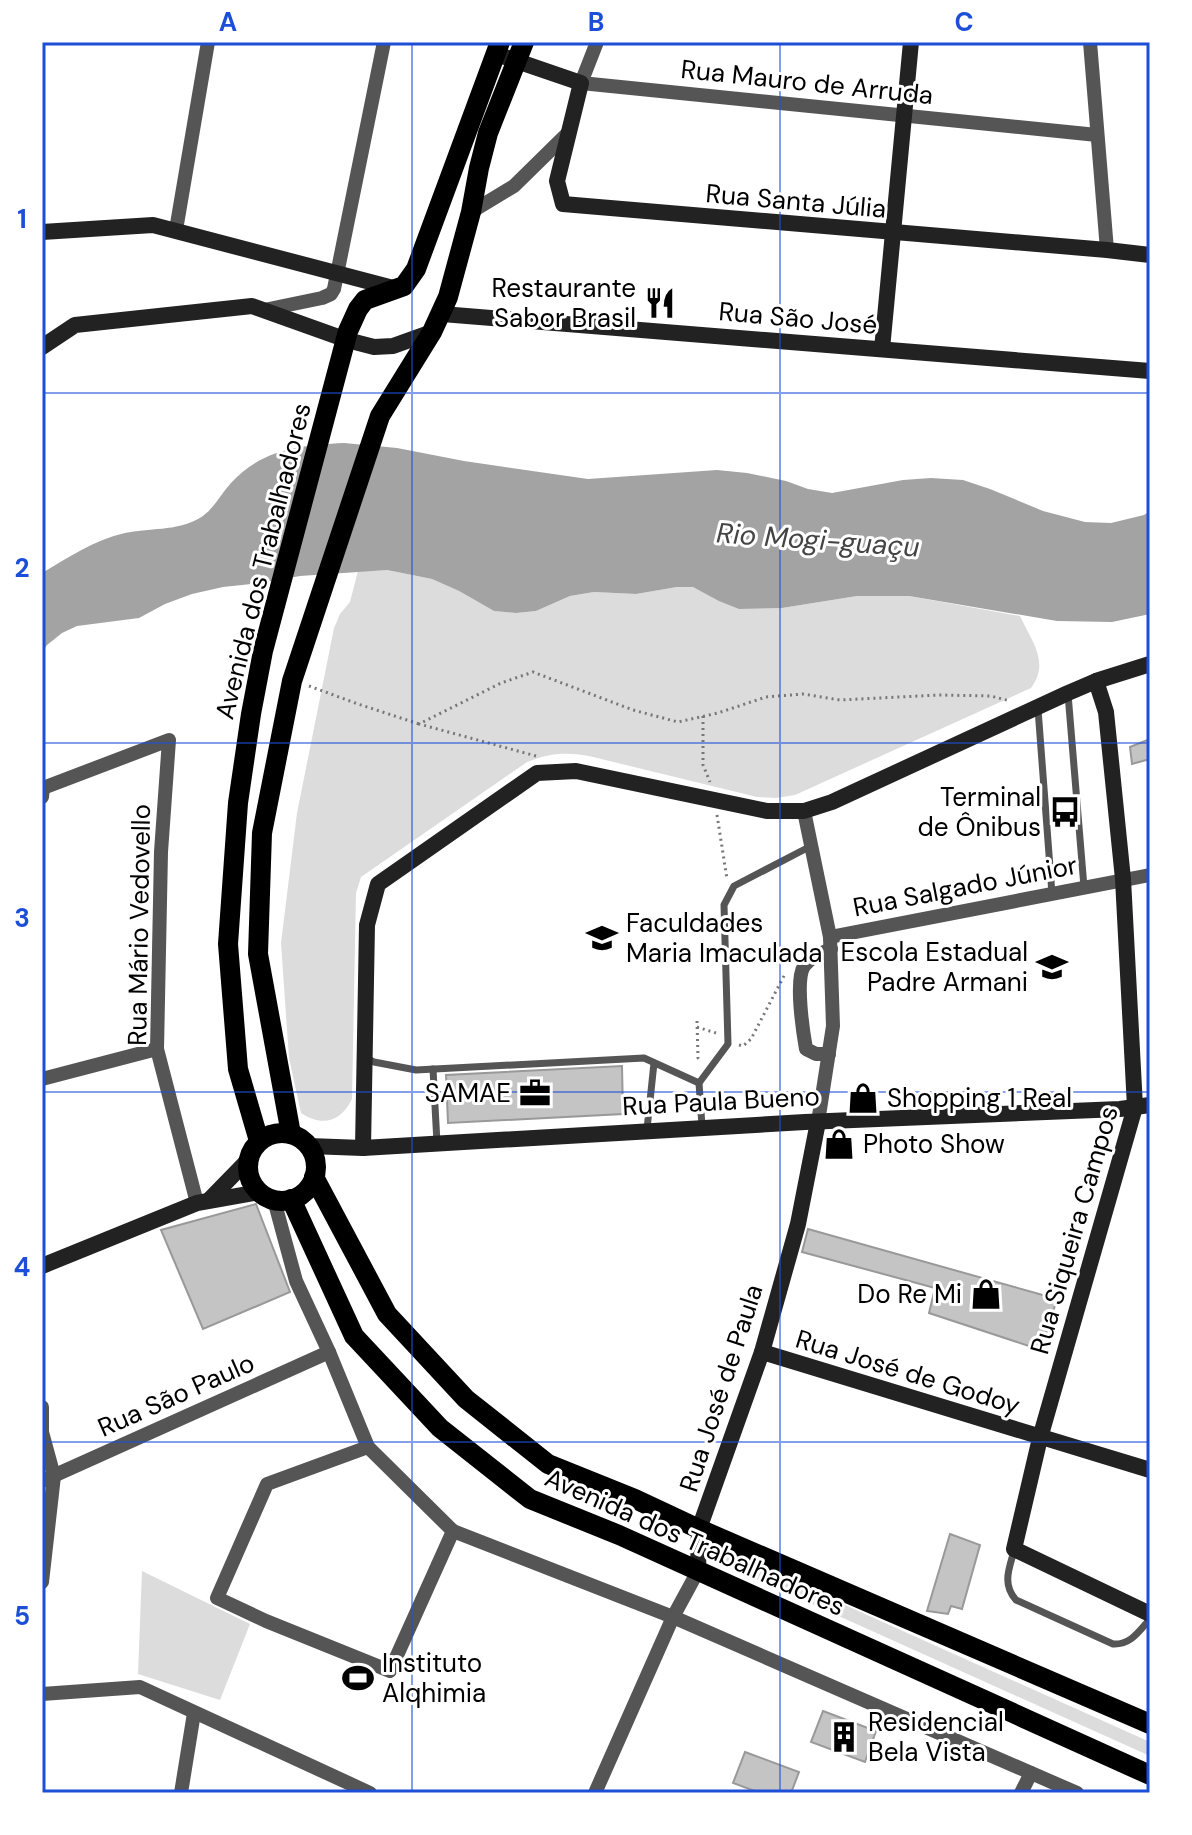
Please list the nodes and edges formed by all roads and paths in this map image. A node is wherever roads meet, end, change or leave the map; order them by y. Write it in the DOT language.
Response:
graph roads {
  1 [pos="208,42"];
  2 [pos="384,42"];
  3 [pos="597,42"];
  4 [pos="911,42"];
  5 [pos="1090,42"];
  6 [pos="498,47"];
  7 [pos="520,52"];
  8 [pos="581,83"];
  9 [pos="904,116"];
  10 [pos="569,132"];
  11 [pos="1097,135"];
  12 [pos="471,212"];
  13 [pos="176,230"];
  14 [pos="42,232"];
  15 [pos="892,233"];
  16 [pos="1107,250"];
  17 [pos="1150,255"];
  18 [pos="338,273"];
  19 [pos="397,289"];
  20 [pos="264,310"];
  21 [pos="437,323"];
  22 [pos="347,340"];
  23 [pos="42,347"];
  24 [pos="882,349"];
  25 [pos="1150,371"];
  26 [pos="1150,664"];
  27 [pos="1096,681"];
  28 [pos="322,690"];
  29 [pos="1068,693"];
  30 [pos="1038,707"];
  31 [pos="703,716"];
  32 [pos="419,724"];
  33 [pos="560,772"];
  34 [pos="42,797"];
  35 [pos="719,801"];
  36 [pos="804,811"];
  37 [pos="811,846"];
  38 [pos="1150,875"];
  39 [pos="1123,879"];
  40 [pos="1084,887"];
  41 [pos="730,894"];
  42 [pos="1052,894"];
  43 [pos="830,943"];
  44 [pos="802,969"];
  45 [pos="697,1021"];
  46 [pos="697,1027"];
  47 [pos="728,1039"];
  48 [pos="157,1049"];
  49 [pos="829,1054"];
  50 [pos="365,1057"];
  51 [pos="654,1063"];
  52 [pos="433,1069"];
  53 [pos="710,1069"];
  54 [pos="42,1079"];
  55 [pos="699,1083"];
  56 [pos="1143,1106"];
  57 [pos="818,1122"];
  58 [pos="702,1128"];
  59 [pos="646,1132"];
  60 [pos="291,1134"];
  61 [pos="259,1141"];
  62 [pos="437,1143"];
  63 [pos="309,1146"];
  64 [pos="363,1148"];
  65 [pos="248,1160"];
  66 [pos="314,1177"];
  67 [pos="275,1197"];
  68 [pos="203,1202"];
  69 [pos="42,1266"];
  70 [pos="329,1352"];
  71 [pos="762,1352"];
  72 [pos="42,1407"];
  73 [pos="1040,1438"];
  74 [pos="368,1447"];
  75 [pos="1150,1470"];
  76 [pos="48,1479"];
  77 [pos="699,1529"];
  78 [pos="453,1531"];
  79 [pos="1014,1549"];
  80 [pos="698,1571"];
  81 [pos="42,1582"];
  82 [pos="673,1617"];
  83 [pos="1150,1617"];
  84 [pos="42,1694"];
  85 [pos="194,1713"];
  86 [pos="1150,1724"];
  87 [pos="1031,1773"];
  88 [pos="1150,1775"];
  89 [pos="336,1777"];
  90 [pos="181,1793"];
  91 [pos="332,1793"];
  92 [pos="370,1793"];
  93 [pos="595,1793"];
  94 [pos="1021,1793"];
  95 [pos="1077,1793"];
  1 -- 13 [label="street"];
  2 -- 18 [label="street"];
  3 -- 8 [label="street"];
  4 -- 9 [label="main road"];
  5 -- 11 [label="street"];
  6 -- 7 [label="main road, Rua Mauro de Arruda"];
  6 -- 19 [label="main road, Avenida dos Trabalhadores"];
  7 -- 8 [label="main road, Rua Mauro de Arruda"];
  7 -- 12 [label="main road"];
  8 -- 9 [label="street, Rua Mauro de Arruda"];
  8 -- 10 [label="main road, Rua Santa Júlia"];
  9 -- 11 [label="street, Rua Mauro de Arruda"];
  9 -- 15 [label="main road"];
  10 -- 12 [label="street"];
  10 -- 15 [label="main road, Rua Santa Júlia"];
  11 -- 16 [label="street"];
  12 -- 21 [label="main road"];
  13 -- 14 [label="main road"];
  13 -- 18 [label="main road"];
  15 -- 16 [label="main road, Rua Santa Júlia"];
  15 -- 24 [label="main road"];
  16 -- 17 [label="main road, Rua Santa Júlia"];
  18 -- 19 [label="main road"];
  18 -- 20 [label="street"];
  19 -- 22 [label="main road, Avenida dos Trabalhadores"];
  20 -- 22 [label="main road"];
  20 -- 23 [label="main road"];
  21 -- 22 [label="main road"];
  21 -- 24 [label="main road, Rua São José"];
  21 -- 60 [label="main road"];
  22 -- 61 [label="main road, Avenida dos Trabalhadores"];
  24 -- 25 [label="main road, Rua São José"];
  26 -- 27 [label="main road"];
  27 -- 29 [label="main road"];
  27 -- 39 [label="main road, Rua Siqueira Campos"];
  28 -- 32 [label="path"];
  29 -- 30 [label="main road"];
  29 -- 40 [label="lane"];
  30 -- 31 [label="path"];
  30 -- 36 [label="main road"];
  30 -- 42 [label="lane"];
  31 -- 32 [label="path"];
  31 -- 35 [label="path"];
  32 -- 33 [label="path"];
  33 -- 35 [label="main road"];
  33 -- 50 [label="main road"];
  34 -- 48 [label="street, Rua Mário Vedovello"];
  35 -- 36 [label="main road"];
  35 -- 41 [label="path"];
  36 -- 37 [label="street"];
  37 -- 41 [label="lane"];
  37 -- 43 [label="street"];
  38 -- 39 [label="street, Rua Salgado Júnior"];
  39 -- 40 [label="street, Rua Salgado Júnior"];
  39 -- 56 [label="main road, Rua Siqueira Campos"];
  40 -- 42 [label="street, Rua Salgado Júnior"];
  41 -- 47 [label="lane"];
  42 -- 43 [label="street, Rua Salgado Júnior"];
  43 -- 44 [label="street"];
  43 -- 49 [label="street, Rua Salgado Júnior"];
  44 -- 47 [label="path"];
  44 -- 49 [label="street"];
  45 -- 46 [label="path"];
  46 -- 47 [label="path"];
  46 -- 53 [label="path"];
  47 -- 53 [label="lane"];
  48 -- 54 [label="street"];
  48 -- 68 [label="street, Rua Mário Vedovello"];
  49 -- 57 [label="street, Rua Salgado Júnior"];
  50 -- 52 [label="lane"];
  50 -- 64 [label="main road"];
  51 -- 52 [label="lane"];
  51 -- 55 [label="lane"];
  51 -- 59 [label="lane"];
  52 -- 62 [label="lane"];
  53 -- 55 [label="lane"];
  55 -- 58 [label="lane"];
  56 -- 57 [label="main road, Rua Paula Bueno"];
  56 -- 73 [label="main road, Rua Siqueira Campos"];
  57 -- 58 [label="main road, Rua Paula Bueno"];
  57 -- 71 [label="main road, Rua José de Paula"];
  58 -- 59 [label="main road, Rua Paula Bueno"];
  59 -- 62 [label="main road, Rua Paula Bueno"];
  60 -- 61 [label="main road"];
  60 -- 63 [label="main road"];
  61 -- 65 [label="main road"];
  62 -- 64 [label="main road, Rua Paula Bueno"];
  63 -- 64 [label="main road, Rua Paula Bueno"];
  63 -- 66 [label="main road"];
  65 -- 67 [label="main road"];
  65 -- 68 [label="main road"];
  66 -- 67 [label="main road"];
  66 -- 77 [label="main road, Avenida dos Trabalhadores"];
  67 -- 68 [label="main road"];
  67 -- 70 [label="street"];
  67 -- 80 [label="main road, Avenida dos Trabalhadores"];
  68 -- 69 [label="main road"];
  70 -- 74 [label="street"];
  70 -- 76 [label="street, Rua São Paulo"];
  71 -- 73 [label="main road, Rua José de Godoy"];
  71 -- 77 [label="main road, Rua José de Paula"];
  72 -- 76 [label="street"];
  73 -- 75 [label="main road, Rua José de Godoy"];
  73 -- 79 [label="main road, Rua Siqueira Campos"];
  74 -- 78 [label="street"];
  74 -- 78 [label="street"];
  76 -- 81 [label="street"];
  77 -- 80 [label="main road, Rua José de Paula"];
  77 -- 86 [label="main road, Avenida dos Trabalhadores"];
  78 -- 82 [label="street"];
  79 -- 83 [label="main road"];
  79 -- 83 [label="lane"];
  80 -- 82 [label="street, Rua José de Paula"];
  80 -- 88 [label="main road, Avenida dos Trabalhadores"];
  82 -- 87 [label="street"];
  82 -- 93 [label="street, Rua José de Paula"];
  84 -- 85 [label="street"];
  85 -- 89 [label="street"];
  85 -- 90 [label="street"];
  87 -- 94 [label="street"];
  87 -- 95 [label="street"];
  89 -- 91 [label="street"];
  89 -- 92 [label="street"];
}
